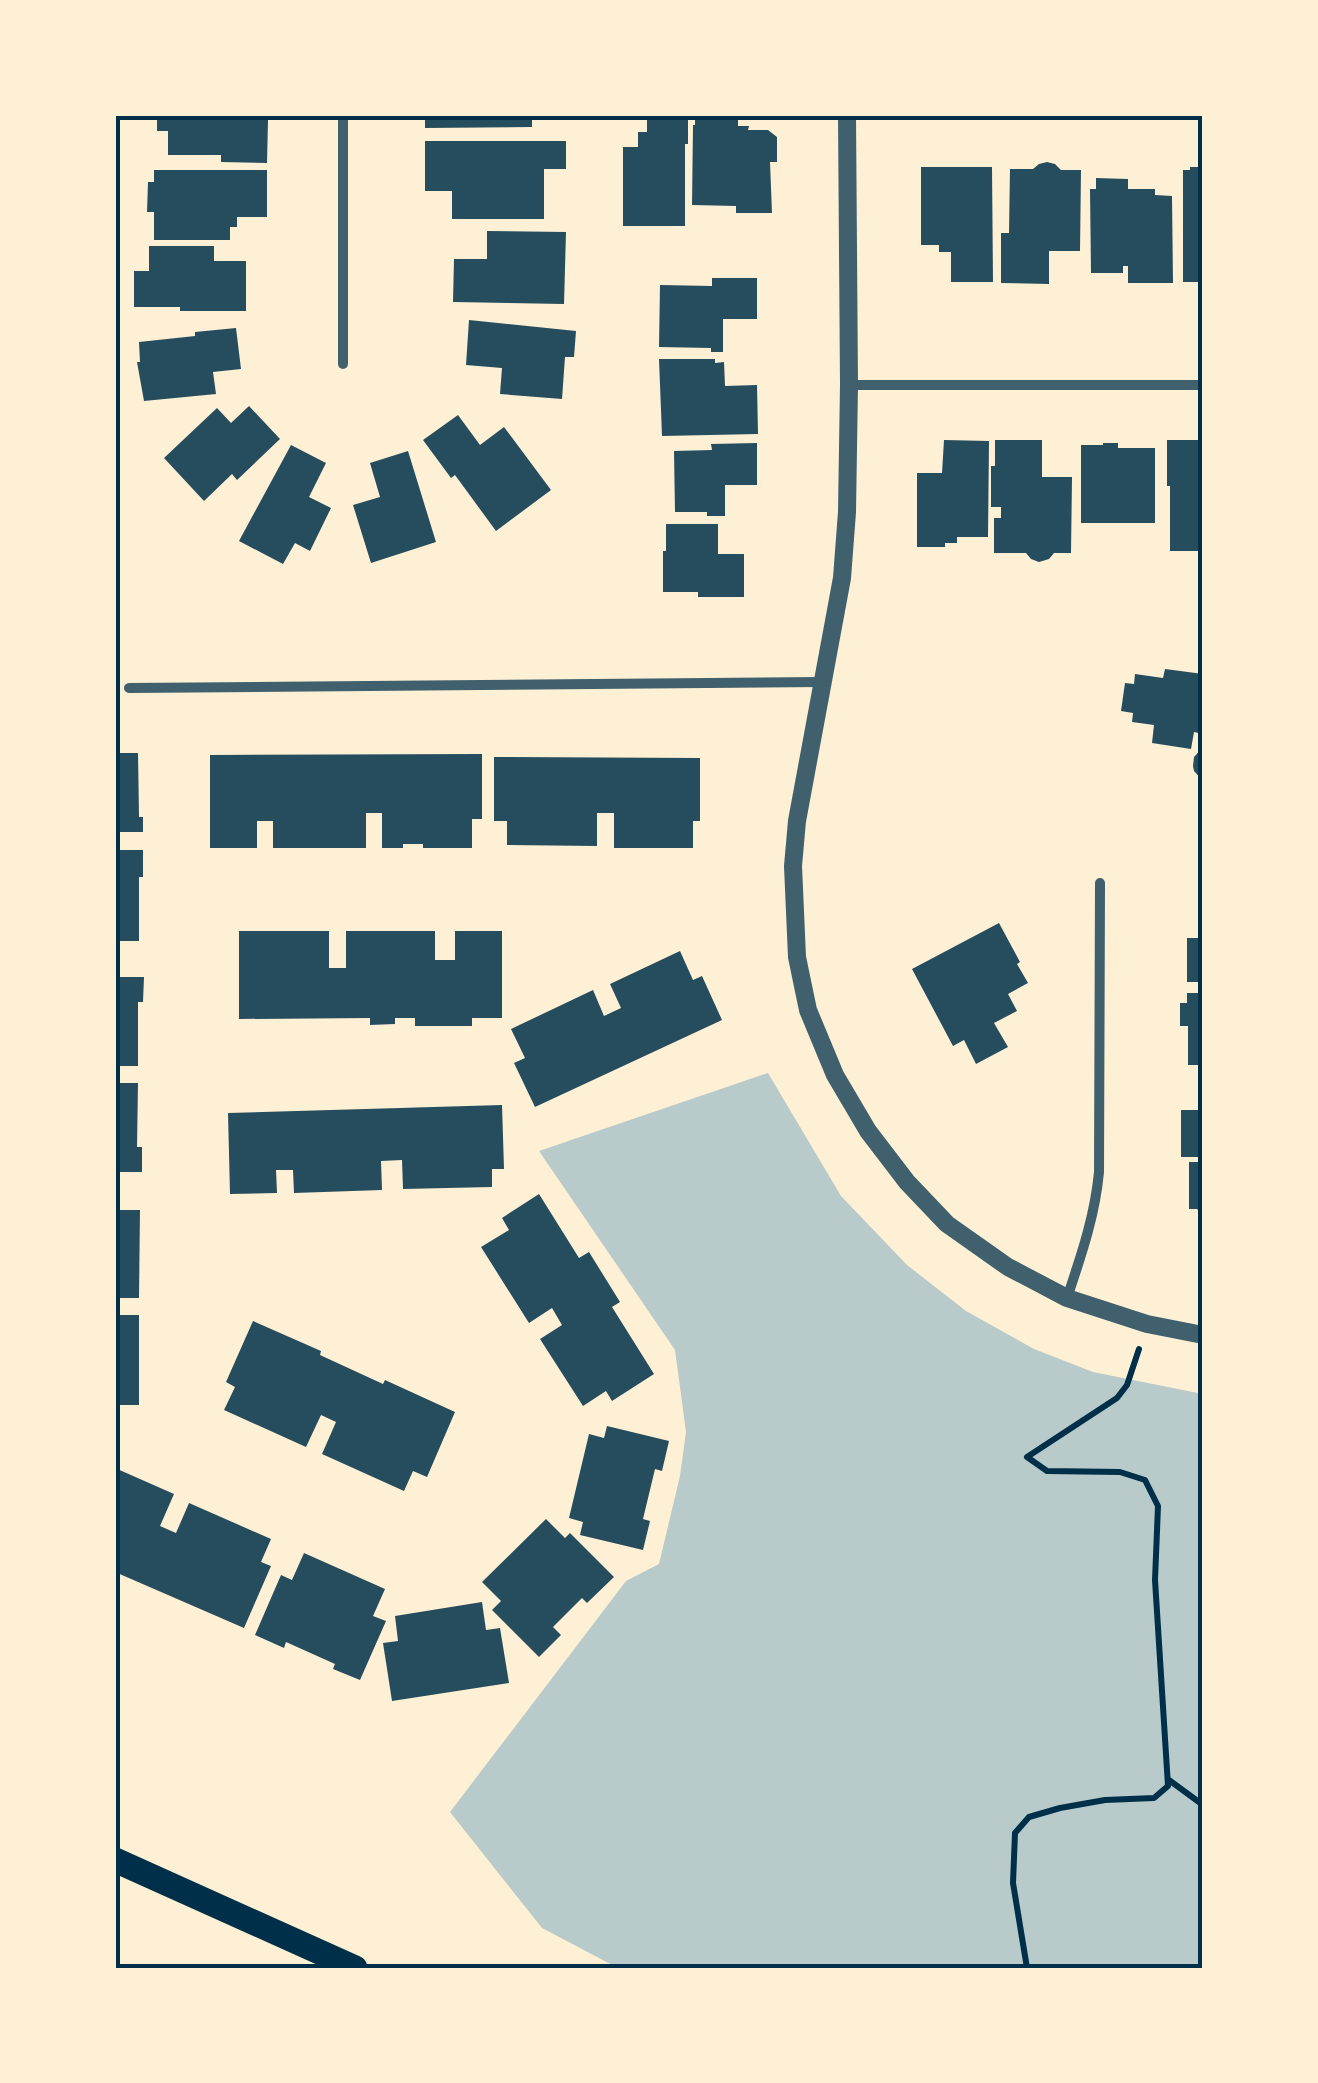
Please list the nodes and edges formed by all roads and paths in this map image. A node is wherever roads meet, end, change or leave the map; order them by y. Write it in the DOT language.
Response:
graph roads {
  1 [pos="343,115"];
  2 [pos="847,115"];
  3 [pos="343,364"];
  4 [pos="1203,385"];
  5 [pos="849,386"];
  6 [pos="822,682"];
  7 [pos="129,688"];
  8 [pos="1100,883"];
  9 [pos="1067,1298"];
  10 [pos="1147,1324"];
  11 [pos="1203,1335"];
  12 [pos="1168,1779"];
  13 [pos="1203,1805"];
  14 [pos="115,1860"];
  15 [pos="355,1968"];
  16 [pos="1027,1968"];
  1 -- 3 [label="street"];
  2 -- 5 [label="street"];
  4 -- 5 [label="street"];
  5 -- 6 [label="street"];
  6 -- 7 [label="street"];
  6 -- 9 [label="street"];
  8 -- 9 [label="street"];
  9 -- 10 [label="street"];
  10 -- 11 [label="street"];
  10 -- 12 [label="path"];
  12 -- 13 [label="path"];
  12 -- 16 [label="path"];
  14 -- 15 [label="main road"];
}
